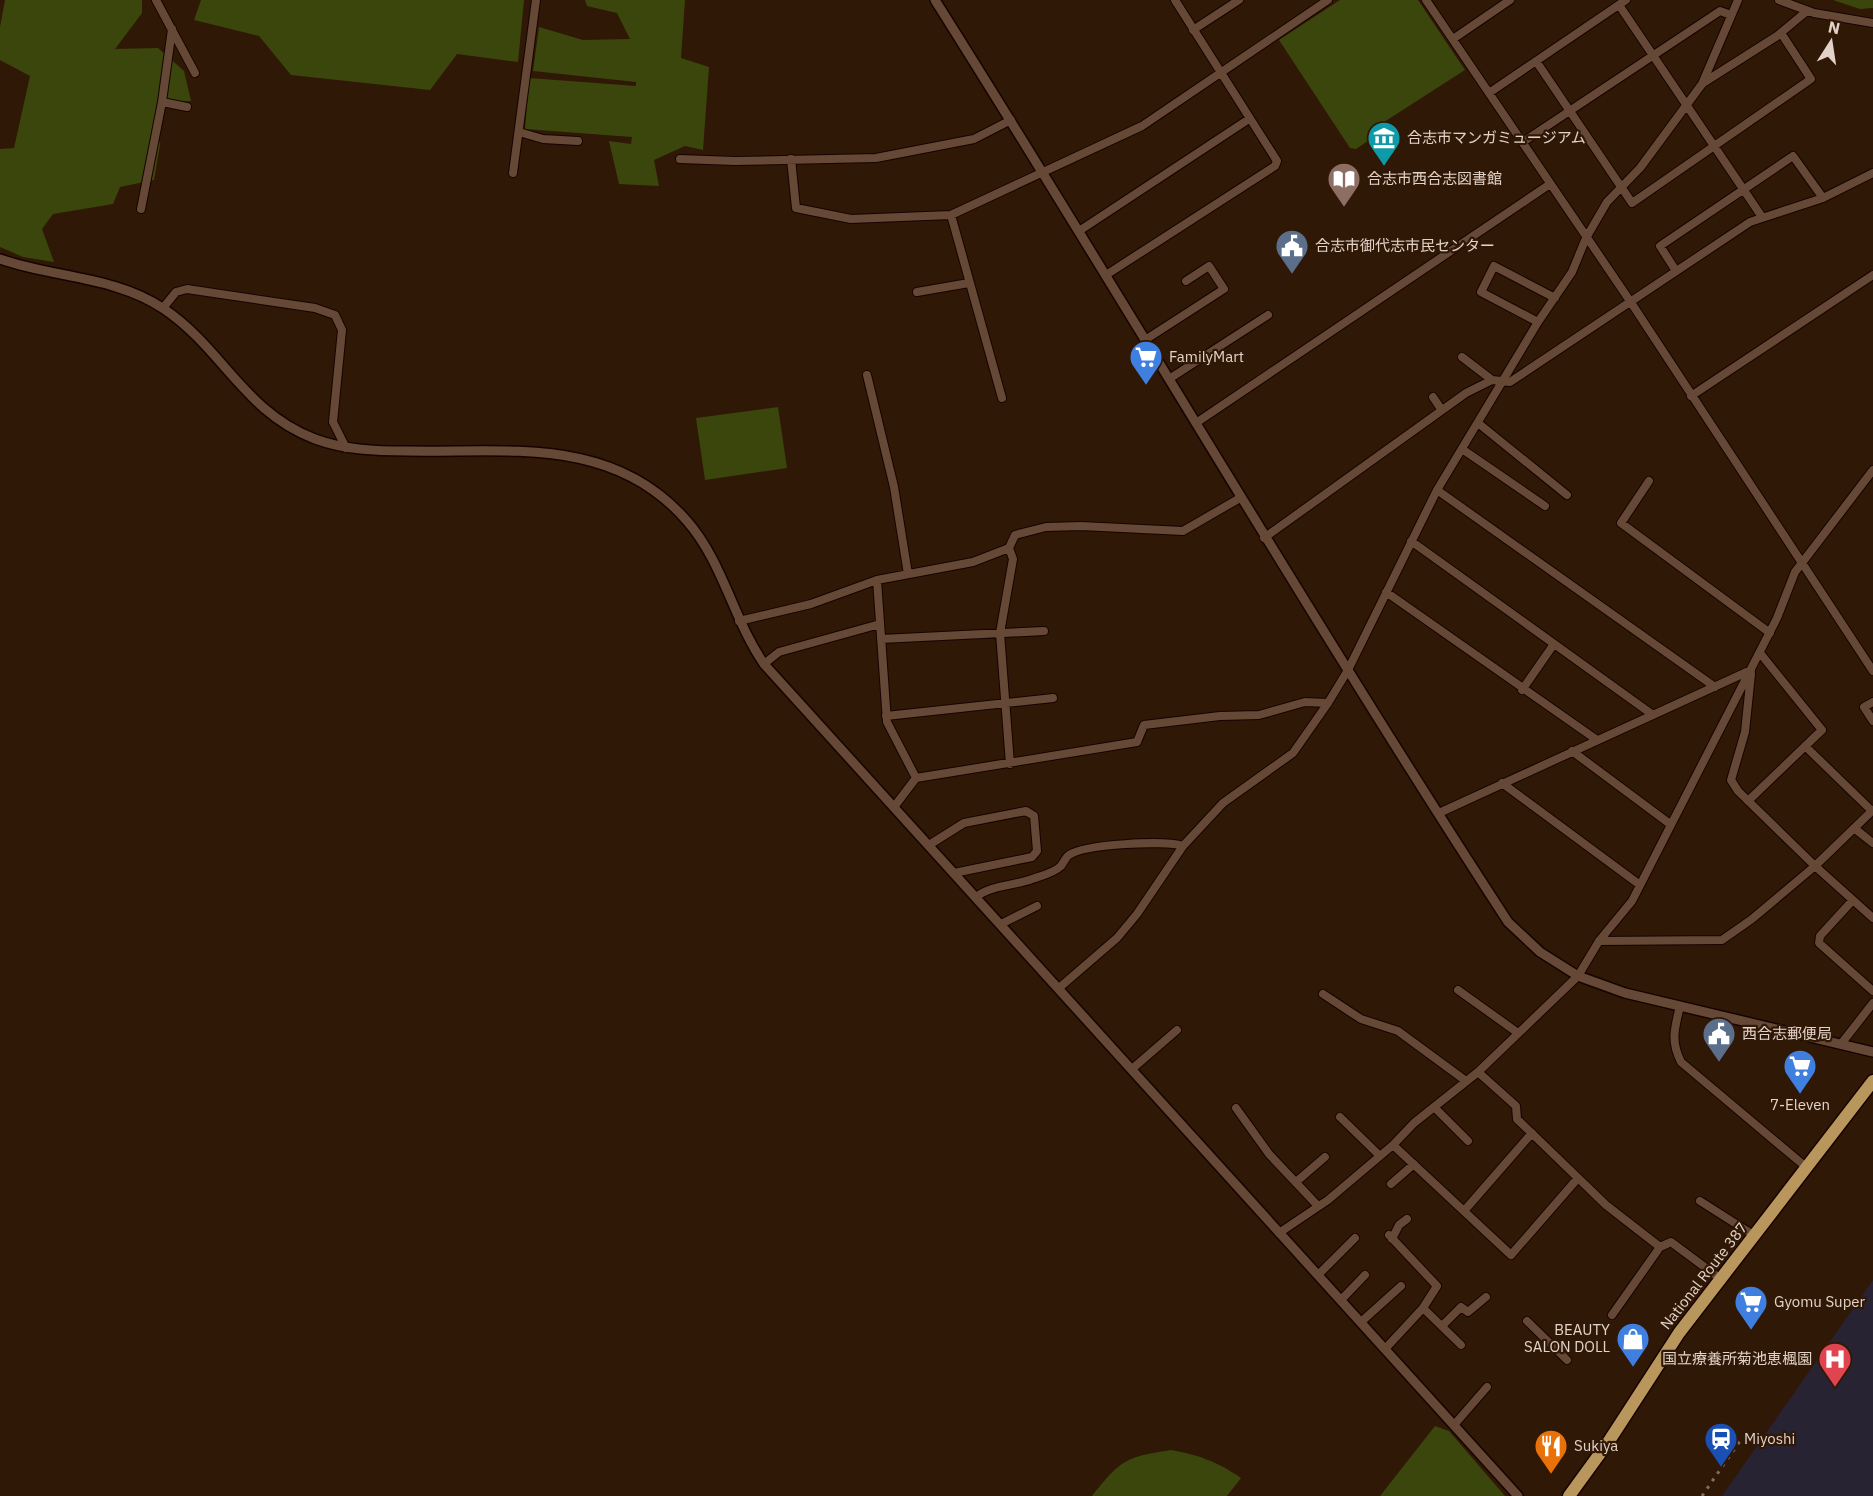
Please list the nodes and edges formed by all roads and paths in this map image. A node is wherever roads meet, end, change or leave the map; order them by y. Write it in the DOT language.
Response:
graph roads {
  1 [pos="156,0"];
  2 [pos="536,0"];
  3 [pos="935,0"];
  4 [pos="1174,0"];
  5 [pos="1239,0"];
  6 [pos="1328,0"];
  7 [pos="1426,0"];
  8 [pos="1510,0"];
  9 [pos="1738,0"];
  10 [pos="1779,0"];
  11 [pos="1622,2"];
  12 [pos="1807,11"];
  13 [pos="1731,15"];
  14 [pos="1873,23"];
  15 [pos="172,29"];
  16 [pos="1192,30"];
  17 [pos="1781,33"];
  18 [pos="1453,39"];
  19 [pos="1654,55"];
  20 [pos="1536,61"];
  21 [pos="1218,72"];
  22 [pos="195,73"];
  23 [pos="1702,84"];
  24 [pos="1489,93"];
  25 [pos="162,102"];
  26 [pos="1687,104"];
  27 [pos="187,107"];
  28 [pos="1570,111"];
  29 [pos="1249,119"];
  30 [pos="1011,120"];
  31 [pos="519,132"];
  32 [pos="578,141"];
  33 [pos="1523,142"];
  34 [pos="1714,146"];
  35 [pos="680,159"];
  36 [pos="791,159"];
  37 [pos="1043,172"];
  38 [pos="513,173"];
  39 [pos="1873,173"];
  40 [pos="1550,184"];
  41 [pos="1621,187"];
  42 [pos="1743,188"];
  43 [pos="1823,198"];
  44 [pos="141,209"];
  45 [pos="951,215"];
  46 [pos="1762,217"];
  47 [pos="1079,231"];
  48 [pos="1586,238"];
  49 [pos="0,259"];
  50 [pos="1676,271"];
  51 [pos="1873,275"];
  52 [pos="1106,276"];
  53 [pos="1186,281"];
  54 [pos="969,284"];
  55 [pos="917,292"];
  56 [pos="1554,298"];
  57 [pos="1630,301"];
  58 [pos="163,308"];
  59 [pos="1268,315"];
  60 [pos="1538,322"];
  61 [pos="1145,340"];
  62 [pos="1462,357"];
  63 [pos="867,375"];
  64 [pos="1169,379"];
  65 [pos="1492,380"];
  66 [pos="1503,382"];
  67 [pos="1691,396"];
  68 [pos="1433,397"];
  69 [pos="1002,398"];
  70 [pos="1441,409"];
  71 [pos="1196,423"];
  72 [pos="1478,423"];
  73 [pos="346,448"];
  74 [pos="1462,449"];
  75 [pos="1873,470"];
  76 [pos="1649,481"];
  77 [pos="1437,490"];
  78 [pos="1567,495"];
  79 [pos="1240,498"];
  80 [pos="1545,506"];
  81 [pos="1264,538"];
  82 [pos="1411,541"];
  83 [pos="1009,548"];
  84 [pos="1802,563"];
  85 [pos="908,574"];
  86 [pos="877,580"];
  87 [pos="1386,592"];
  88 [pos="739,621"];
  89 [pos="880,624"];
  90 [pos="1044,632"];
  91 [pos="1000,633"];
  92 [pos="1770,633"];
  93 [pos="881,639"];
  94 [pos="1554,644"];
  95 [pos="1760,653"];
  96 [pos="764,664"];
  97 [pos="1348,669"];
  98 [pos="1752,670"];
  99 [pos="1873,670"];
  100 [pos="1715,687"];
  101 [pos="1522,690"];
  102 [pos="1053,698"];
  103 [pos="1005,702"];
  104 [pos="1873,702"];
  105 [pos="1328,703"];
  106 [pos="1653,714"];
  107 [pos="886,716"];
  108 [pos="1873,721"];
  109 [pos="1597,740"];
  110 [pos="1805,746"];
  111 [pos="1572,751"];
  112 [pos="1010,764"];
  113 [pos="916,778"];
  114 [pos="1502,783"];
  115 [pos="1748,801"];
  116 [pos="894,807"];
  117 [pos="1872,811"];
  118 [pos="1439,813"];
  119 [pos="1670,824"];
  120 [pos="1854,828"];
  121 [pos="1873,843"];
  122 [pos="929,845"];
  123 [pos="1183,846"];
  124 [pos="1815,866"];
  125 [pos="954,873"];
  126 [pos="1640,885"];
  127 [pos="976,897"];
  128 [pos="1852,901"];
  129 [pos="1037,906"];
  130 [pos="1873,918"];
  131 [pos="1001,924"];
  132 [pos="1599,941"];
  133 [pos="1578,976"];
  134 [pos="1059,988"];
  135 [pos="1458,990"];
  136 [pos="1873,991"];
  137 [pos="1323,994"];
  138 [pos="1873,1003"];
  139 [pos="1680,1006"];
  140 [pos="1177,1030"];
  141 [pos="1518,1033"];
  142 [pos="1841,1044"];
  143 [pos="1873,1052"];
  144 [pos="1132,1069"];
  145 [pos="1478,1072"];
  146 [pos="1466,1081"];
  147 [pos="1873,1082"];
  148 [pos="1434,1107"];
  149 [pos="1236,1108"];
  150 [pos="1340,1117"];
  151 [pos="1532,1133"];
  152 [pos="1468,1141"];
  153 [pos="1394,1145"];
  154 [pos="1380,1156"];
  155 [pos="1325,1157"];
  156 [pos="1414,1164"];
  157 [pos="1806,1167"];
  158 [pos="1578,1178"];
  159 [pos="1296,1182"];
  160 [pos="1391,1184"];
  161 [pos="1700,1201"];
  162 [pos="1318,1206"];
  163 [pos="1464,1211"];
  164 [pos="1407,1219"];
  165 [pos="1279,1233"];
  166 [pos="1755,1236"];
  167 [pos="1355,1238"];
  168 [pos="1660,1247"];
  169 [pos="1318,1275"];
  170 [pos="1365,1275"];
  171 [pos="1722,1280"];
  172 [pos="1401,1286"];
  173 [pos="1486,1298"];
  174 [pos="1341,1300"];
  175 [pos="1423,1308"];
  176 [pos="1612,1315"];
  177 [pos="1527,1321"];
  178 [pos="1361,1322"];
  179 [pos="1442,1326"];
  180 [pos="1461,1345"];
  181 [pos="1385,1348"];
  182 [pos="1567,1360"];
  183 [pos="1487,1388"];
  184 [pos="1454,1425"];
  185 [pos="1518,1496"];
  186 [pos="1569,1496"];
  1 -- 15 [label="street"];
  2 -- 31 [label="street"];
  3 -- 30 [label="street"];
  4 -- 16 [label="street"];
  5 -- 16 [label="street"];
  6 -- 21 [label="street"];
  7 -- 18 [label="street"];
  8 -- 18 [label="street"];
  9 -- 13 [label="street"];
  10 -- 12 [label="street"];
  11 -- 19 [label="street"];
  11 -- 20 [label="street"];
  12 -- 14 [label="street"];
  12 -- 17 [label="street"];
  13 -- 19 [label="street"];
  13 -- 23 [label="street"];
  15 -- 22 [label="street"];
  15 -- 25 [label="street"];
  16 -- 21 [label="street"];
  17 -- 23 [label="street"];
  17 -- 34 [label="street"];
  18 -- 24 [label="street"];
  19 -- 26 [label="street"];
  19 -- 28 [label="street"];
  20 -- 24 [label="street"];
  20 -- 28 [label="street"];
  21 -- 29 [label="street"];
  21 -- 37 [label="street"];
  23 -- 26 [label="street"];
  24 -- 33 [label="street"];
  25 -- 27 [label="street"];
  25 -- 44 [label="street"];
  26 -- 34 [label="street"];
  26 -- 41 [label="street"];
  28 -- 33 [label="street"];
  28 -- 41 [label="street"];
  29 -- 47 [label="street"];
  29 -- 52 [label="street"];
  30 -- 36 [label="street"];
  30 -- 37 [label="street"];
  31 -- 32 [label="street"];
  31 -- 38 [label="street"];
  33 -- 40 [label="street"];
  34 -- 41 [label="street"];
  34 -- 42 [label="street"];
  35 -- 36 [label="street"];
  36 -- 45 [label="street"];
  37 -- 45 [label="street"];
  37 -- 47 [label="street"];
  39 -- 43 [label="street"];
  40 -- 48 [label="street"];
  40 -- 71 [label="street"];
  41 -- 48 [label="street"];
  42 -- 43 [label="street"];
  42 -- 46 [label="street"];
  42 -- 50 [label="street"];
  43 -- 46 [label="street"];
  45 -- 54 [label="street"];
  46 -- 50 [label="street"];
  47 -- 52 [label="street"];
  48 -- 56 [label="street"];
  48 -- 57 [label="street"];
  49 -- 58 [label="street"];
  50 -- 57 [label="street"];
  51 -- 67 [label="street"];
  52 -- 61 [label="street"];
  53 -- 61 [label="street"];
  54 -- 55 [label="street"];
  54 -- 69 [label="street"];
  56 -- 60 [label="street"];
  56 -- 60 [label="street"];
  57 -- 66 [label="street"];
  57 -- 67 [label="street"];
  58 -- 73 [label="street"];
  58 -- 73 [label="street"];
  59 -- 64 [label="street"];
  60 -- 66 [label="street"];
  61 -- 64 [label="street"];
  62 -- 65 [label="street"];
  63 -- 85 [label="street"];
  64 -- 71 [label="street"];
  65 -- 66 [label="street"];
  65 -- 70 [label="street"];
  66 -- 72 [label="street"];
  67 -- 84 [label="street"];
  68 -- 70 [label="street"];
  70 -- 81 [label="street"];
  71 -- 79 [label="street"];
  72 -- 74 [label="street"];
  72 -- 78 [label="street"];
  73 -- 88 [label="street"];
  74 -- 77 [label="street"];
  74 -- 80 [label="street"];
  75 -- 84 [label="street"];
  76 -- 92 [label="street"];
  77 -- 82 [label="street"];
  77 -- 100 [label="street"];
  79 -- 81 [label="street"];
  79 -- 83 [label="street"];
  81 -- 97 [label="street"];
  82 -- 87 [label="street"];
  82 -- 94 [label="street"];
  83 -- 85 [label="street"];
  83 -- 91 [label="street"];
  84 -- 92 [label="street"];
  84 -- 99 [label="street"];
  85 -- 86 [label="street"];
  86 -- 88 [label="street"];
  86 -- 89 [label="street"];
  87 -- 97 [label="street"];
  87 -- 101 [label="street"];
  88 -- 96 [label="street"];
  89 -- 93 [label="street"];
  89 -- 96 [label="street"];
  90 -- 91 [label="street"];
  91 -- 93 [label="street"];
  91 -- 103 [label="street"];
  92 -- 95 [label="street"];
  93 -- 107 [label="street"];
  94 -- 101 [label="street"];
  94 -- 106 [label="street"];
  95 -- 98 [label="street"];
  95 -- 110 [label="street"];
  96 -- 116 [label="street"];
  97 -- 105 [label="street"];
  97 -- 118 [label="street"];
  98 -- 100 [label="street"];
  98 -- 115 [label="street"];
  98 -- 119 [label="street"];
  100 -- 106 [label="street"];
  101 -- 109 [label="street"];
  102 -- 103 [label="street"];
  103 -- 107 [label="street"];
  103 -- 112 [label="street"];
  104 -- 108 [label="street"];
  105 -- 112 [label="street"];
  105 -- 123 [label="street"];
  106 -- 109 [label="street"];
  107 -- 113 [label="street"];
  109 -- 111 [label="street"];
  110 -- 115 [label="street"];
  110 -- 117 [label="street"];
  111 -- 114 [label="street"];
  111 -- 119 [label="street"];
  112 -- 113 [label="street"];
  113 -- 116 [label="street"];
  114 -- 118 [label="street"];
  114 -- 126 [label="street"];
  115 -- 124 [label="street"];
  116 -- 122 [label="street"];
  117 -- 120 [label="street"];
  118 -- 133 [label="street"];
  119 -- 126 [label="street"];
  120 -- 121 [label="street"];
  120 -- 124 [label="street"];
  122 -- 125 [label="street"];
  122 -- 125 [label="street"];
  123 -- 127 [label="street"];
  123 -- 134 [label="street"];
  124 -- 128 [label="street"];
  124 -- 132 [label="street"];
  125 -- 127 [label="street"];
  126 -- 132 [label="street"];
  127 -- 131 [label="street"];
  128 -- 130 [label="street"];
  128 -- 136 [label="street"];
  129 -- 131 [label="street"];
  131 -- 134 [label="street"];
  132 -- 133 [label="street"];
  133 -- 139 [label="street"];
  133 -- 141 [label="street"];
  134 -- 144 [label="street"];
  135 -- 141 [label="street"];
  137 -- 146 [label="street"];
  138 -- 142 [label="street"];
  139 -- 142 [label="street"];
  139 -- 157 [label="street"];
  140 -- 144 [label="street"];
  141 -- 145 [label="street"];
  142 -- 143 [label="street"];
  144 -- 165 [label="street"];
  145 -- 146 [label="street"];
  145 -- 151 [label="street"];
  146 -- 148 [label="street"];
  147 -- 157 [label="highway, National Route 387"];
  148 -- 152 [label="street"];
  148 -- 153 [label="street"];
  149 -- 159 [label="street"];
  150 -- 154 [label="street"];
  151 -- 158 [label="street"];
  151 -- 163 [label="street"];
  153 -- 154 [label="street"];
  153 -- 156 [label="street"];
  154 -- 162 [label="street"];
  155 -- 159 [label="street"];
  156 -- 160 [label="street"];
  156 -- 163 [label="street"];
  157 -- 166 [label="highway, National Route 387"];
  158 -- 163 [label="street"];
  158 -- 168 [label="street"];
  159 -- 162 [label="street"];
  161 -- 166 [label="street"];
  162 -- 165 [label="street"];
  164 -- 175 [label="street"];
  165 -- 169 [label="street"];
  166 -- 171 [label="highway, National Route 387"];
  167 -- 169 [label="street"];
  168 -- 171 [label="street"];
  168 -- 176 [label="street"];
  169 -- 174 [label="street"];
  170 -- 174 [label="street"];
  171 -- 186 [label="highway, National Route 387"];
  172 -- 178 [label="street"];
  173 -- 179 [label="street"];
  174 -- 178 [label="street"];
  175 -- 179 [label="street"];
  175 -- 181 [label="street"];
  177 -- 182 [label="street"];
  178 -- 181 [label="street"];
  179 -- 180 [label="street"];
  181 -- 184 [label="street"];
  183 -- 184 [label="street"];
  184 -- 185 [label="street"];
}
